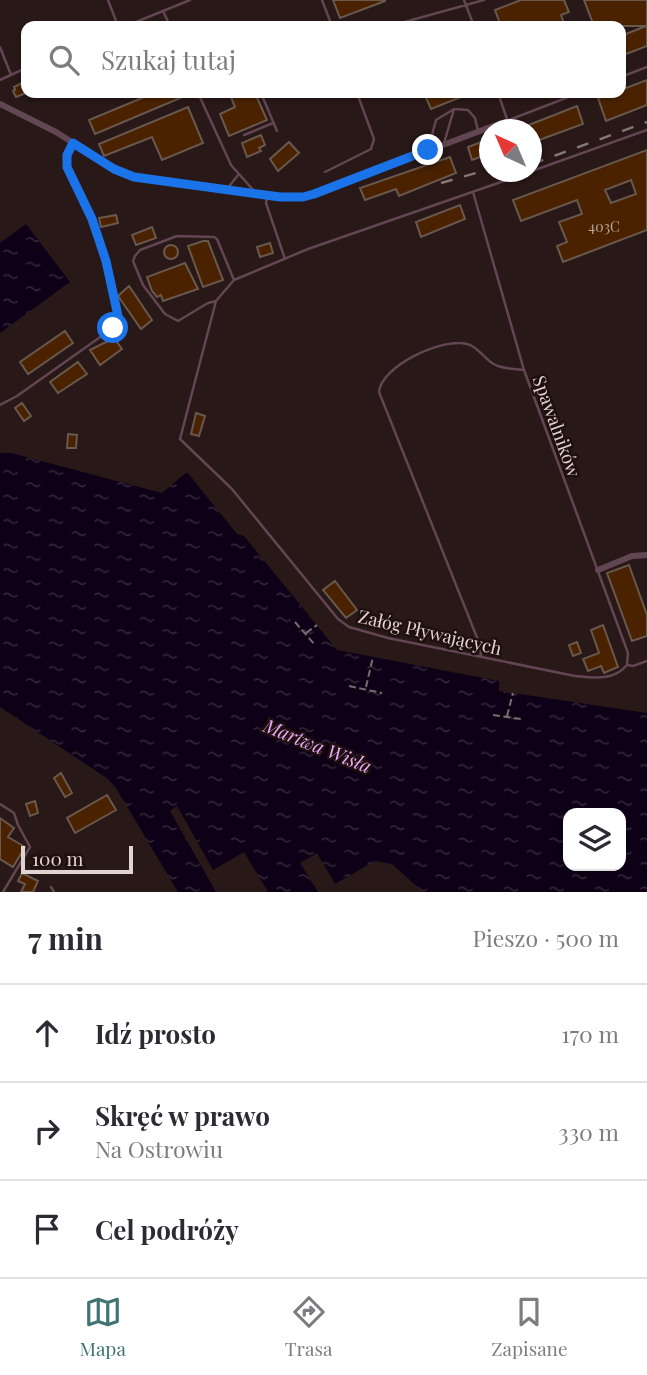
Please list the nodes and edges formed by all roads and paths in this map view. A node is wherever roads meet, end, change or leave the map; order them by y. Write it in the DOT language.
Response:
graph roads {
  1 [pos="108,0"];
  2 [pos="190,0"];
  3 [pos="322,0"];
  4 [pos="464,0"];
  5 [pos="484,0"];
  6 [pos="466,6"];
  7 [pos="163,11"];
  8 [pos="116,21"];
  9 [pos="138,21"];
  10 [pos="168,21"];
  11 [pos="330,21"];
  12 [pos="409,21"];
  13 [pos="472,21"];
  14 [pos="0,47"];
  15 [pos="647,67"];
  16 [pos="21,70"];
  17 [pos="11,75"];
  18 [pos="626,75"];
  19 [pos="0,80"];
  20 [pos="200,98"];
  21 [pos="263,98"];
  22 [pos="359,98"];
  23 [pos="499,98"];
  24 [pos="566,98"];
  25 [pos="0,104"];
  26 [pos="454,109"];
  27 [pos="504,119"];
  28 [pos="509,119"];
  29 [pos="274,122"];
  30 [pos="647,130"];
  31 [pos="277,131"];
  32 [pos="478,131"];
  33 [pos="244,135"];
  34 [pos="73,143"];
  35 [pos="444,144"];
  36 [pos="428,150"];
  37 [pos="542,167"];
  38 [pos="325,172"];
  39 [pos="238,175"];
  40 [pos="501,182"];
  41 [pos="226,191"];
  42 [pos="473,192"];
  43 [pos="257,195"];
  44 [pos="267,196"];
  45 [pos="285,259"];
  46 [pos="234,280"];
  47 [pos="216,301"];
  48 [pos="523,370"];
  49 [pos="0,405"];
  50 [pos="647,555"];
  51 [pos="597,570"];
  52 [pos="295,622"];
  53 [pos="317,625"];
  54 [pos="306,634"];
  55 [pos="315,645"];
  56 [pos="373,657"];
  57 [pos="481,657"];
  58 [pos="647,661"];
  59 [pos="627,665"];
  60 [pos="349,686"];
  61 [pos="366,689"];
  62 [pos="382,693"];
  63 [pos="513,693"];
  64 [pos="493,715"];
  65 [pos="507,717"];
  66 [pos="521,719"];
  67 [pos="0,804"];
  68 [pos="51,887"];
  69 [pos="2,892"];
  70 [pos="54,892"];
  1 -- 8 [label="lane"];
  2 -- 7 [label="lane"];
  3 -- 11 [label="lane"];
  4 -- 6 [label="lane"];
  5 -- 6 [label="lane"];
  6 -- 12 [label="lane"];
  6 -- 13 [label="lane"];
  7 -- 9 [label="lane"];
  7 -- 10 [label="lane"];
  14 -- 17 [label="lane"];
  15 -- 18 [label="lane"];
  16 -- 17 [label="lane"];
  17 -- 19 [label="lane"];
  20 -- 39 [label="lane"];
  21 -- 29 [label="lane"];
  22 -- 38 [label="lane"];
  23 -- 27 [label="lane"];
  24 -- 28 [label="lane"];
  25 -- 34 [label="street"];
  26 -- 32 [label="lane"];
  26 -- 35 [label="lane"];
  26 -- 36 [label="lane"];
  29 -- 31 [label="lane"];
  29 -- 33 [label="lane"];
  30 -- 37 [label="lane"];
  32 -- 35 [label="street"];
  34 -- 41 [label="street"];
  34 -- 49 [label="lane"];
  35 -- 36 [label="street"];
  36 -- 44 [label="street"];
  39 -- 41 [label="lane"];
  39 -- 43 [label="lane"];
  40 -- 42 [label="lane"];
  41 -- 43 [label="street"];
  42 -- 45 [label="lane"];
  42 -- 48 [label="lane, Spawalników"];
  43 -- 44 [label="street"];
  44 -- 45 [label="lane"];
  45 -- 46 [label="lane"];
  46 -- 47 [label="lane"];
  46 -- 47 [label="lane"];
  47 -- 57 [label="lane, Załóg Pływających"];
  48 -- 51 [label="lane, Spawalników"];
  48 -- 57 [label="lane"];
  50 -- 51 [label="street"];
  51 -- 59 [label="lane, Spawalników"];
  52 -- 54 [label="path"];
  53 -- 54 [label="path"];
  54 -- 55 [label="path"];
  56 -- 61 [label="path"];
  57 -- 59 [label="lane, Załóg Pływających"];
  58 -- 59 [label="lane, Załóg Pływających"];
  60 -- 61 [label="path"];
  61 -- 62 [label="path"];
  63 -- 65 [label="path"];
  64 -- 65 [label="path"];
  65 -- 66 [label="path"];
  67 -- 69 [label="lane"];
  68 -- 70 [label="lane"];
}
